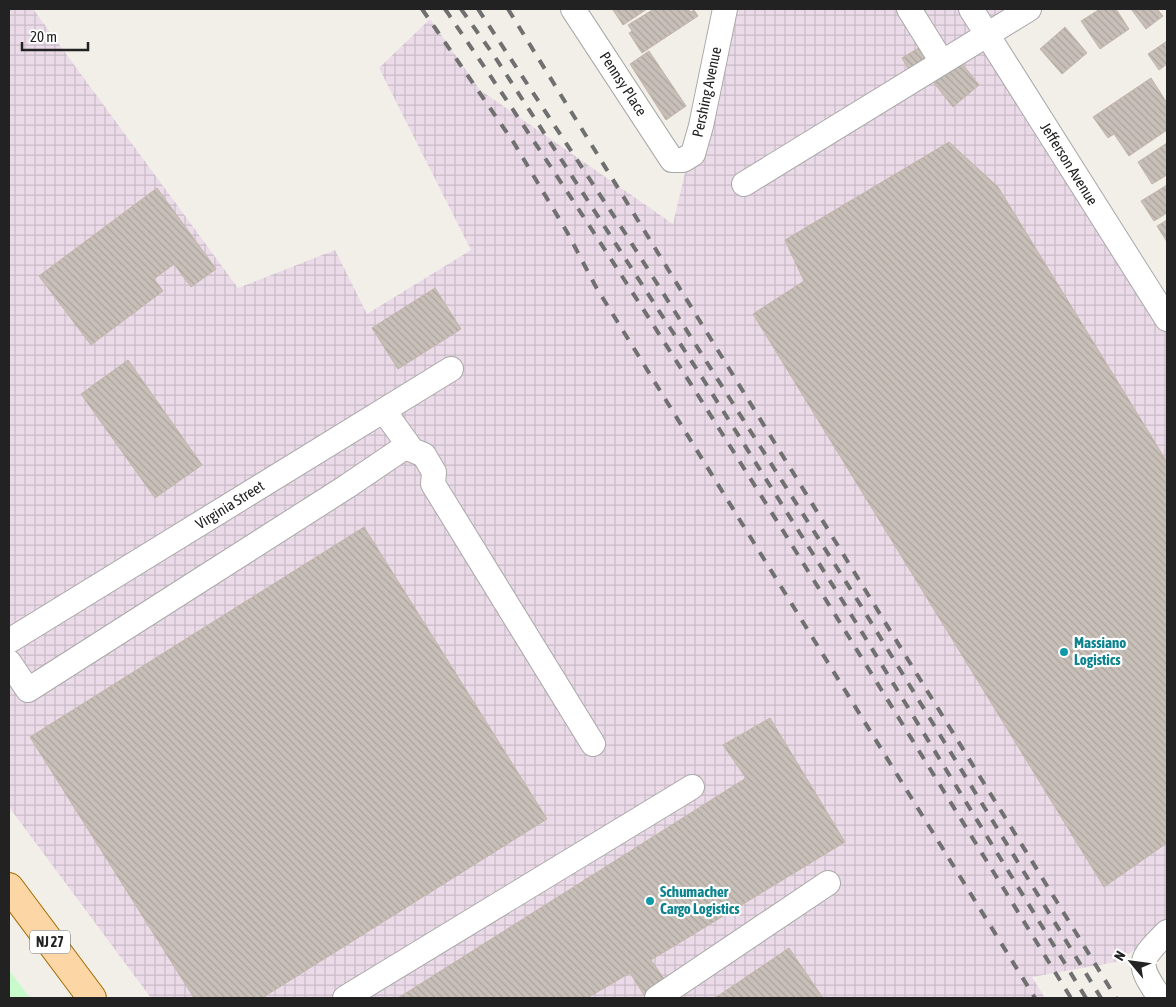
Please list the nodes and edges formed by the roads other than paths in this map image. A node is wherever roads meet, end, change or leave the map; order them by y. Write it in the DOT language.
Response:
graph roads {
  1 [pos="573,9"];
  2 [pos="724,9"];
  3 [pos="909,9"];
  4 [pos="971,9"];
  5 [pos="1028,9"];
  6 [pos="987,35"];
  7 [pos="942,62"];
  8 [pos="672,160"];
  9 [pos="744,184"];
  10 [pos="1167,320"];
  11 [pos="451,369"];
  12 [pos="384,411"];
  13 [pos="410,448"];
  14 [pos="9,641"];
  15 [pos="9,662"];
  16 [pos="593,744"];
  17 [pos="692,787"];
  18 [pos="828,883"];
  19 [pos="9,887"];
  20 [pos="1167,932"];
  21 [pos="92,998"];
  22 [pos="345,998"];
  23 [pos="656,998"];
  24 [pos="1160,998"];
  1 -- 8 [label="street, Pennsy Place"];
  2 -- 8 [label="street, Pershing Avenue"];
  3 -- 7 [label="street"];
  4 -- 6 [label="street, Jefferson Avenue"];
  5 -- 6 [label="street"];
  6 -- 7 [label="street"];
  6 -- 10 [label="street, Jefferson Avenue"];
  7 -- 9 [label="street"];
  11 -- 12 [label="street, Virginia Street"];
  12 -- 13 [label="street"];
  12 -- 14 [label="street, Virginia Street"];
  13 -- 15 [label="street"];
  13 -- 16 [label="street"];
  17 -- 22 [label="street"];
  18 -- 23 [label="street"];
  19 -- 21 [label="main road, NJ 27"];
  20 -- 24 [label="street"];
}
